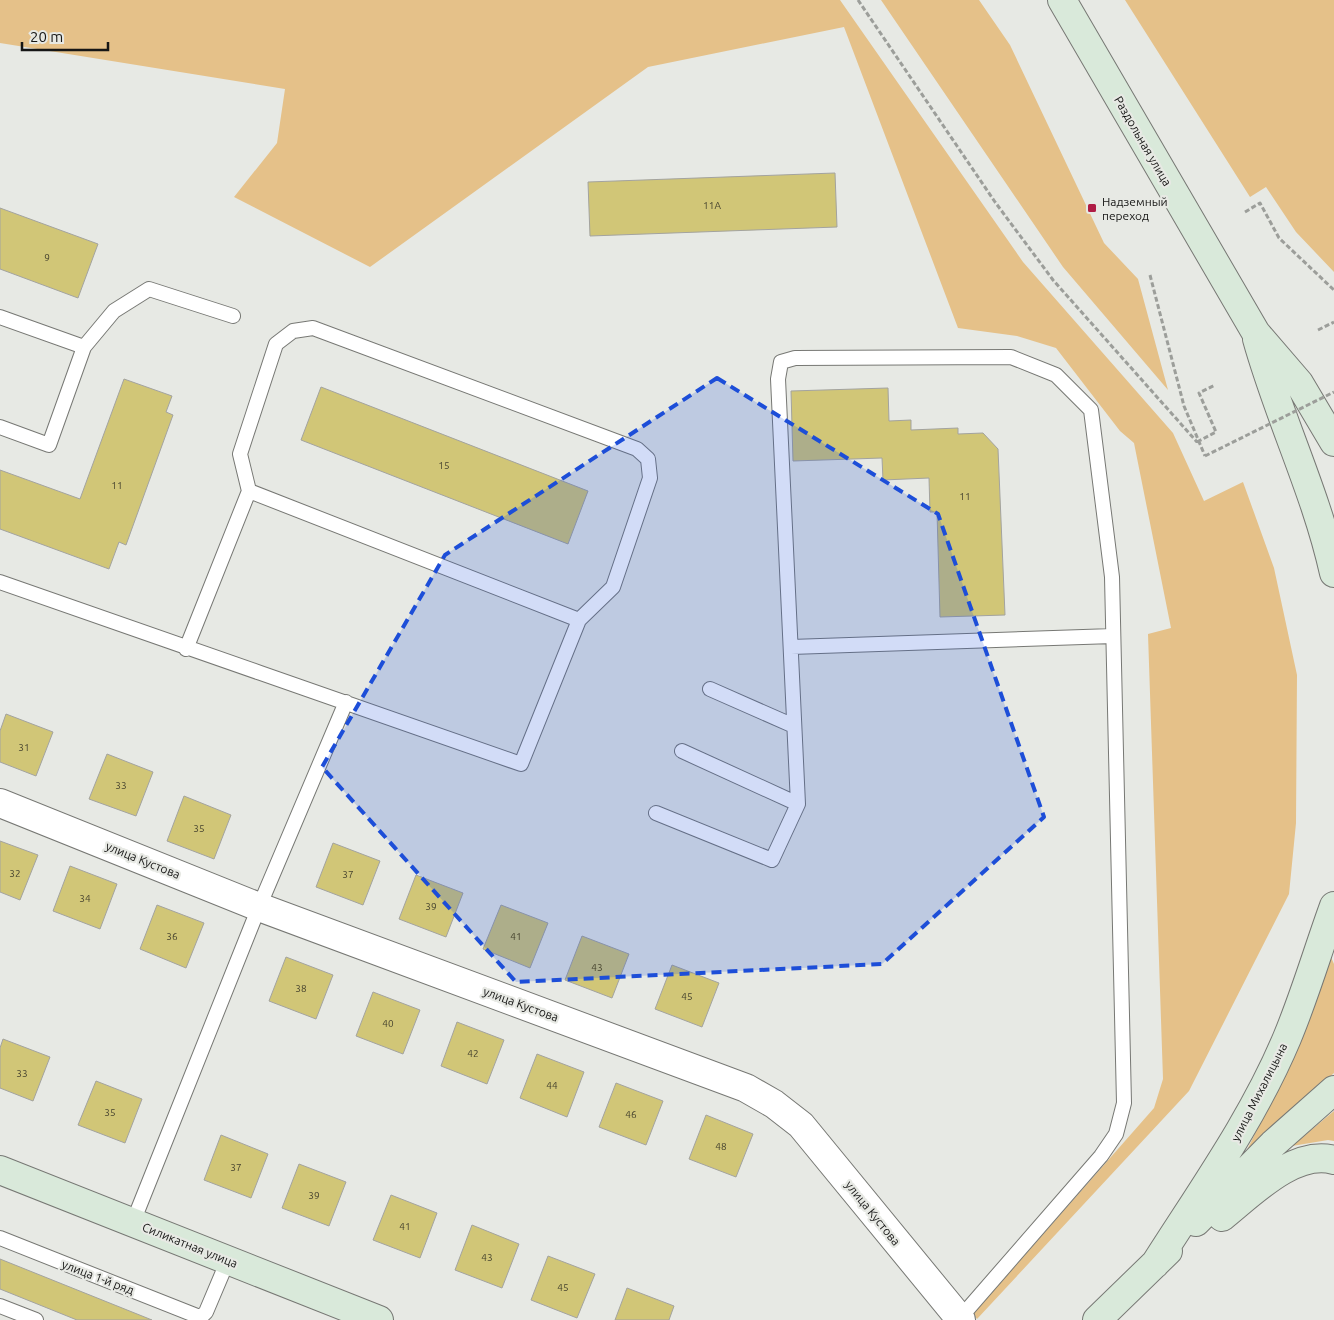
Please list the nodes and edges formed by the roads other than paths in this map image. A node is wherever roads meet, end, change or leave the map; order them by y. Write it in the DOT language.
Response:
graph roads {
  1 [pos="1062,0"];
  2 [pos="233,316"];
  3 [pos="0,317"];
  4 [pos="1256,332"];
  5 [pos="84,347"];
  6 [pos="0,427"];
  7 [pos="1334,442"];
  8 [pos="248,491"];
  9 [pos="1334,573"];
  10 [pos="0,582"];
  11 [pos="579,620"];
  12 [pos="1113,636"];
  13 [pos="791,647"];
  14 [pos="186,649"];
  15 [pos="710,689"];
  16 [pos="346,702"];
  17 [pos="794,726"];
  18 [pos="682,751"];
  19 [pos="0,803"];
  20 [pos="798,804"];
  21 [pos="656,813"];
  22 [pos="1334,906"];
  23 [pos="259,907"];
  24 [pos="1334,1090"];
  25 [pos="1334,1160"];
  26 [pos="0,1170"];
  27 [pos="133,1222"];
  28 [pos="0,1238"];
  29 [pos="228,1260"];
  30 [pos="1155,1264"];
  31 [pos="0,1306"];
  32 [pos="960,1319"];
  33 [pos="36,1320"];
  34 [pos="379,1320"];
  35 [pos="1097,1320"];
  1 -- 4 [label="street, Раздольная улица"];
  2 -- 5 [label="lane"];
  3 -- 5 [label="lane"];
  4 -- 7 [label="street, Раздольная улица"];
  4 -- 9 [label="street, Раздольная улица"];
  5 -- 6 [label="lane"];
  8 -- 11 [label="lane"];
  8 -- 11 [label="lane"];
  8 -- 14 [label="lane"];
  10 -- 14 [label="lane"];
  11 -- 16 [label="lane"];
  12 -- 13 [label="lane"];
  12 -- 13 [label="lane"];
  12 -- 32 [label="lane"];
  13 -- 17 [label="lane"];
  14 -- 16 [label="lane"];
  15 -- 17 [label="lane"];
  16 -- 23 [label="lane"];
  17 -- 20 [label="lane"];
  18 -- 20 [label="lane"];
  19 -- 23 [label="street, улица Кустова"];
  20 -- 21 [label="lane"];
  22 -- 30 [label="street, улица Михалицына"];
  23 -- 27 [label="lane"];
  23 -- 32 [label="street, улица Кустова"];
  24 -- 30 [label="street, улица Михалицына"];
  25 -- 30 [label="street, улица Михалицына"];
  26 -- 27 [label="street, Силикатная улица"];
  27 -- 29 [label="street, Силикатная улица"];
  28 -- 29 [label="lane, улица 1-й ряд"];
  29 -- 34 [label="street, Силикатная улица"];
  30 -- 35 [label="street, улица Михалицына"];
  31 -- 33 [label="lane"];
}
